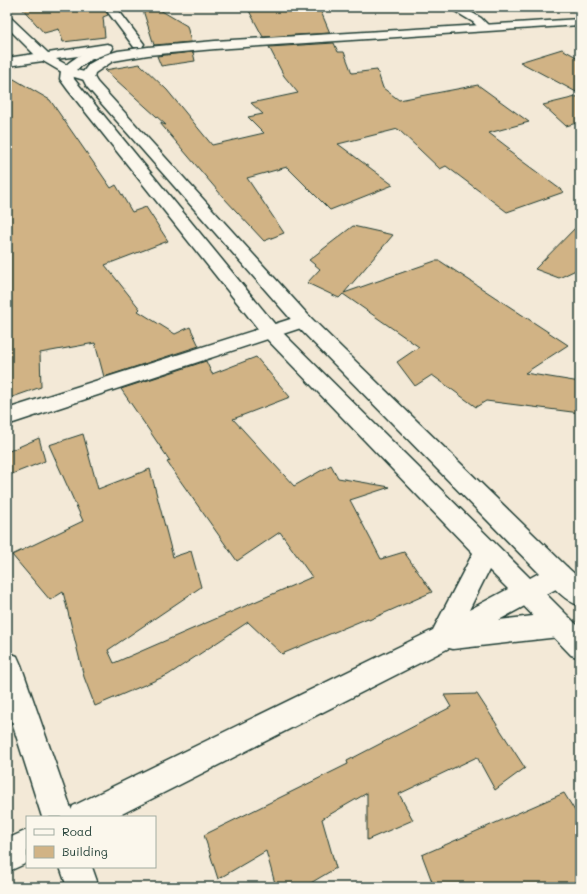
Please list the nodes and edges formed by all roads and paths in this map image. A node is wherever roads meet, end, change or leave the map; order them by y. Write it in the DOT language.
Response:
graph roads {
  1 [pos="110,7"];
  2 [pos="454,7"];
  3 [pos="580,14"];
  4 [pos="7,20"];
  5 [pos="580,22"];
  6 [pos="480,24"];
  7 [pos="138,44"];
  8 [pos="107,48"];
  9 [pos="45,56"];
  10 [pos="7,62"];
  11 [pos="67,70"];
  12 [pos="88,77"];
  13 [pos="303,321"];
  14 [pos="270,331"];
  15 [pos="7,417"];
  16 [pos="486,551"];
  17 [pos="558,574"];
  18 [pos="527,592"];
  19 [pos="580,595"];
  20 [pos="559,625"];
  21 [pos="442,638"];
  22 [pos="580,646"];
  23 [pos="7,665"];
  24 [pos="58,816"];
  25 [pos="86,816"];
  26 [pos="26,846"];
  27 [pos="7,856"];
  28 [pos="76,868"];
  29 [pos="83,887"];
  1 -- 7 [label="main road"];
  2 -- 6 [label="main road"];
  3 -- 6 [label="main road"];
  4 -- 9 [label="main road"];
  5 -- 6 [label="main road"];
  6 -- 7 [label="main road"];
  6 -- 12 [label="main road"];
  7 -- 8 [label="main road"];
  8 -- 9 [label="main road"];
  8 -- 11 [label="main road"];
  9 -- 10 [label="main road"];
  9 -- 11 [label="main road"];
  11 -- 12 [label="main road"];
  11 -- 14 [label="main road"];
  12 -- 13 [label="main road"];
  13 -- 14 [label="main road"];
  13 -- 17 [label="main road"];
  14 -- 15 [label="main road"];
  14 -- 16 [label="main road"];
  16 -- 18 [label="main road"];
  16 -- 21 [label="main road"];
  17 -- 18 [label="main road"];
  17 -- 19 [label="main road"];
  18 -- 20 [label="main road"];
  18 -- 21 [label="main road"];
  20 -- 21 [label="main road"];
  20 -- 22 [label="main road"];
  21 -- 25 [label="main road"];
  23 -- 24 [label="main road"];
  26 -- 27 [label="main road"];
  28 -- 29 [label="main road"];
}
